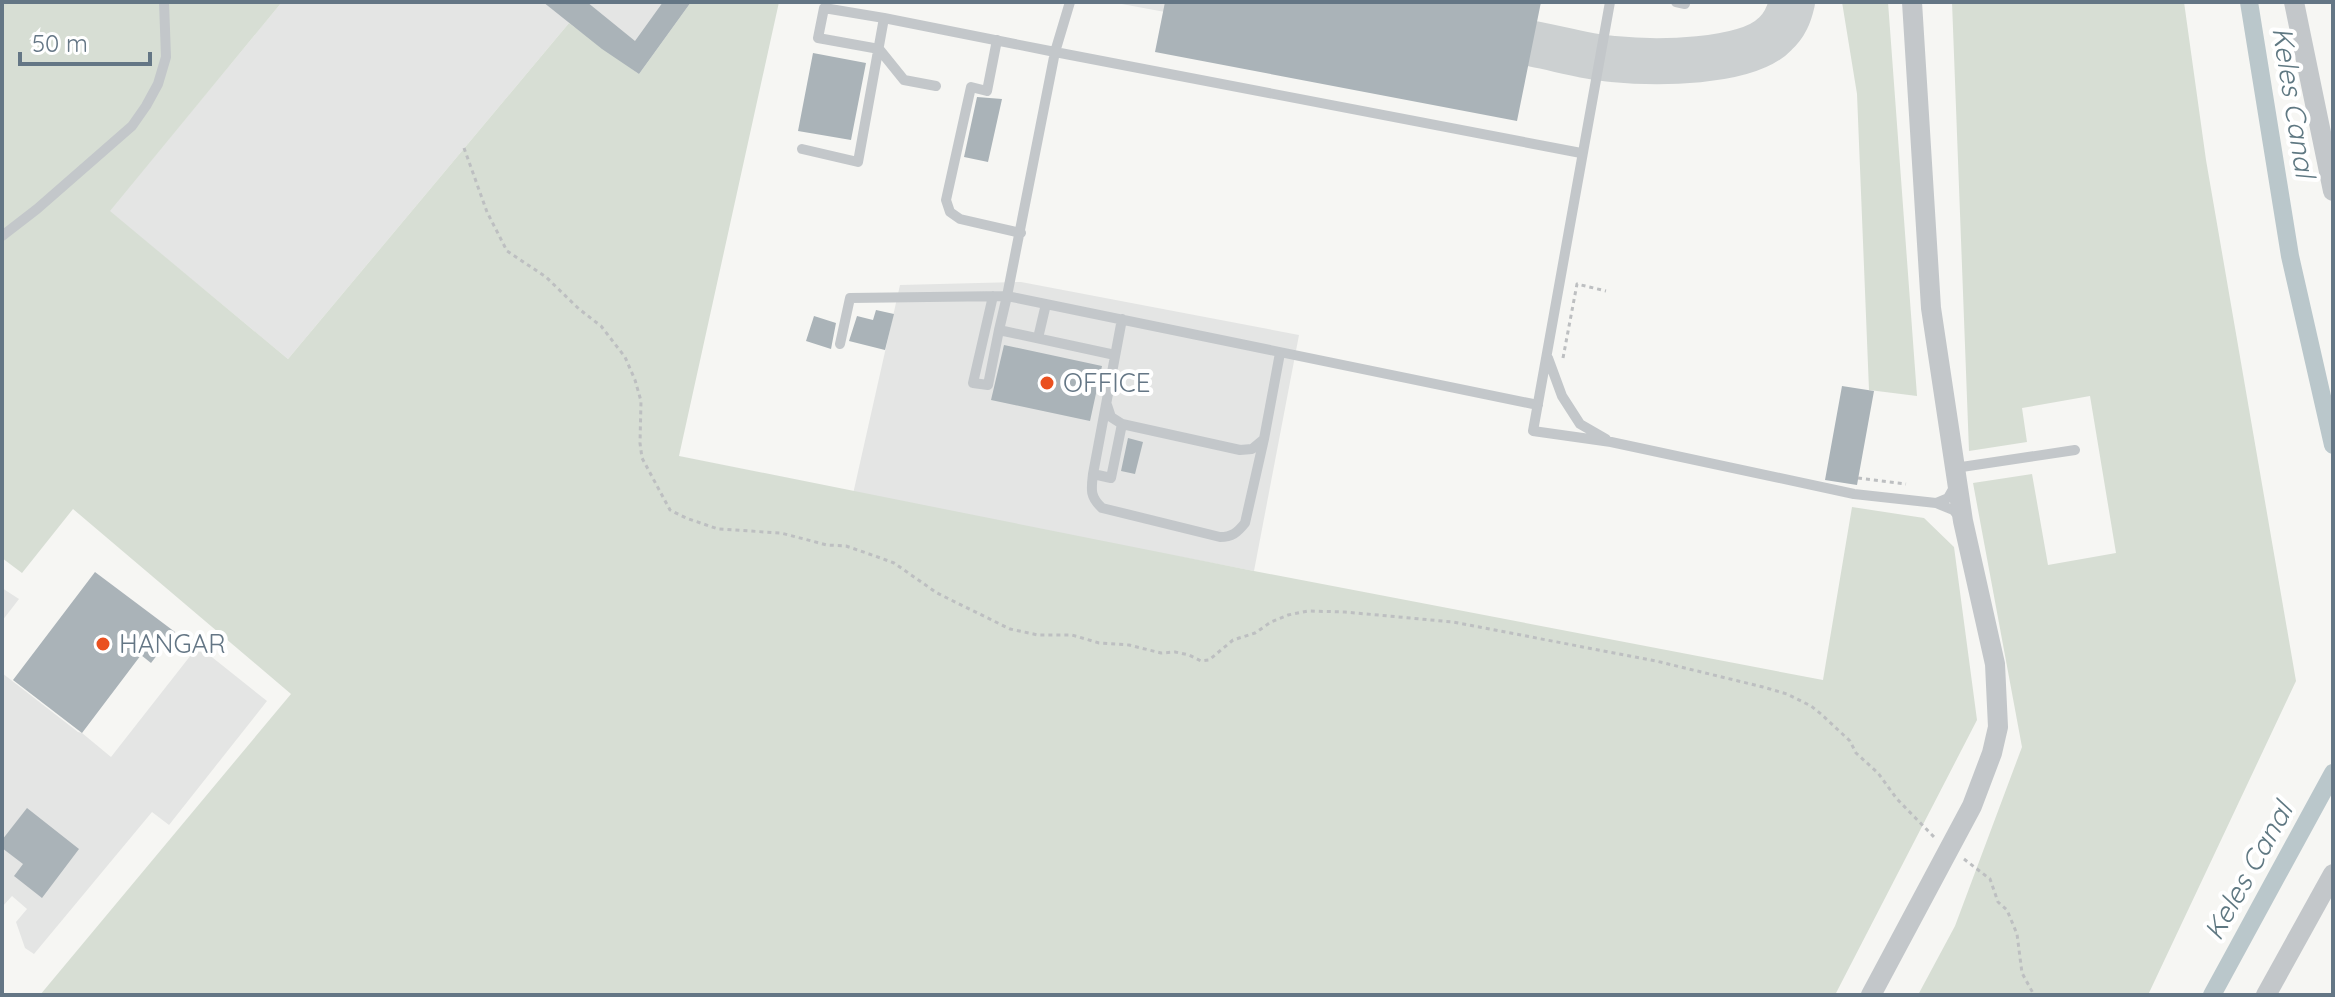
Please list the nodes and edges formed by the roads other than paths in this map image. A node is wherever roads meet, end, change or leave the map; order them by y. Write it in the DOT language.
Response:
graph roads {
  1 [pos="164,2"];
  2 [pos="1070,2"];
  3 [pos="1610,2"];
  4 [pos="1912,2"];
  5 [pos="2294,2"];
  6 [pos="884,18"];
  7 [pos="997,40"];
  8 [pos="879,49"];
  9 [pos="1055,52"];
  10 [pos="936,86"];
  11 [pos="802,149"];
  12 [pos="1581,153"];
  13 [pos="2333,191"];
  14 [pos="1021,233"];
  15 [pos="2,236"];
  16 [pos="993,296"];
  17 [pos="1007,296"];
  18 [pos="1046,304"];
  19 [pos="1122,319"];
  20 [pos="999,330"];
  21 [pos="1038,338"];
  22 [pos="840,344"];
  23 [pos="1280,353"];
  24 [pos="1547,354"];
  25 [pos="1115,355"];
  26 [pos="1106,403"];
  27 [pos="1538,405"];
  28 [pos="1122,424"];
  29 [pos="1264,439"];
  30 [pos="1611,442"];
  31 [pos="2075,450"];
  32 [pos="1093,474"];
  33 [pos="1956,475"];
  34 [pos="1936,503"];
  35 [pos="1963,521"];
  36 [pos="2333,874"];
  37 [pos="1871,995"];
  38 [pos="2266,995"];
  1 -- 15 [label="lane"];
  2 -- 9 [label="lane"];
  3 -- 12 [label="lane"];
  4 -- 33 [label="street"];
  5 -- 13 [label="street"];
  6 -- 7 [label="lane"];
  6 -- 8 [label="lane"];
  6 -- 8 [label="lane"];
  7 -- 9 [label="lane"];
  7 -- 14 [label="lane"];
  8 -- 10 [label="lane"];
  8 -- 11 [label="lane"];
  9 -- 12 [label="lane"];
  9 -- 14 [label="lane"];
  12 -- 24 [label="lane"];
  14 -- 17 [label="lane"];
  16 -- 17 [label="lane"];
  16 -- 20 [label="lane"];
  16 -- 22 [label="lane"];
  17 -- 18 [label="lane"];
  17 -- 20 [label="lane"];
  18 -- 19 [label="lane"];
  18 -- 21 [label="lane"];
  19 -- 23 [label="lane"];
  19 -- 25 [label="lane"];
  20 -- 21 [label="lane"];
  21 -- 25 [label="lane"];
  23 -- 27 [label="lane"];
  23 -- 29 [label="lane"];
  24 -- 27 [label="lane"];
  24 -- 30 [label="lane"];
  25 -- 26 [label="lane"];
  26 -- 28 [label="lane"];
  26 -- 32 [label="lane"];
  27 -- 30 [label="lane"];
  28 -- 29 [label="lane"];
  28 -- 32 [label="lane"];
  29 -- 32 [label="lane"];
  30 -- 34 [label="lane"];
  31 -- 33 [label="lane"];
  33 -- 34 [label="lane"];
  33 -- 35 [label="street"];
  34 -- 35 [label="lane"];
  35 -- 37 [label="street"];
  36 -- 38 [label="street"];
}
